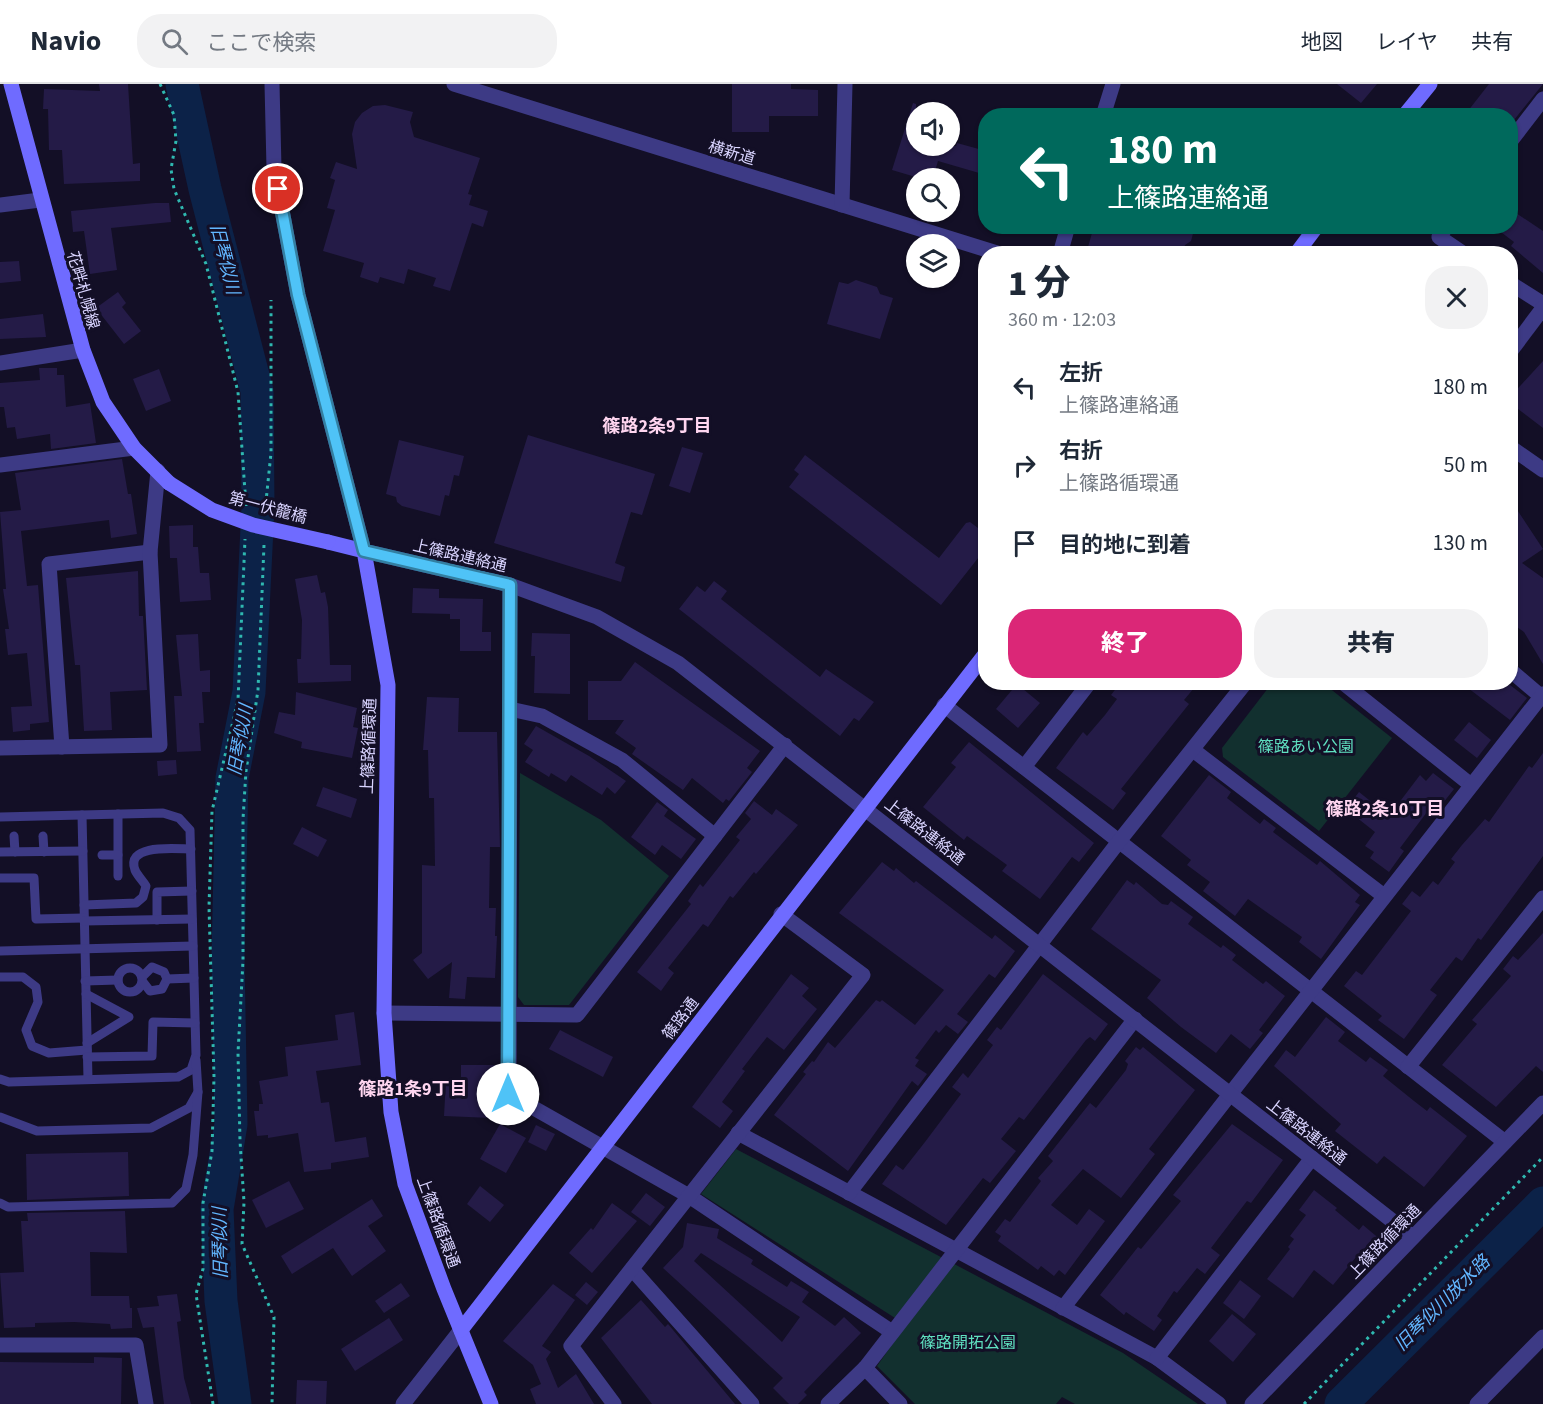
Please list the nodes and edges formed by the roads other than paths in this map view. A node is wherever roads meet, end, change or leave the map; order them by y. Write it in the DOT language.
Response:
graph roads {
  1 [pos="10,84"];
  2 [pos="272,84"];
  3 [pos="454,84"];
  4 [pos="845,84"];
  5 [pos="1113,84"];
  6 [pos="1430,84"];
  7 [pos="1543,99"];
  8 [pos="1106,108"];
  9 [pos="1413,108"];
  10 [pos="1518,132"];
  11 [pos="40,200"];
  12 [pos="842,205"];
  13 [pos="0,206"];
  14 [pos="1441,234"];
  15 [pos="1452,246"];
  16 [pos="978,247"];
  17 [pos="1518,289"];
  18 [pos="1543,306"];
  19 [pos="1518,341"];
  20 [pos="83,350"];
  21 [pos="0,363"];
  22 [pos="134,448"];
  23 [pos="1518,453"];
  24 [pos="0,465"];
  25 [pos="1543,470"];
  26 [pos="158,471"];
  27 [pos="169,483"];
  28 [pos="364,551"];
  29 [pos="150,552"];
  30 [pos="510,585"];
  31 [pos="978,663"];
  32 [pos="1518,676"];
  33 [pos="1084,690"];
  34 [pos="1240,690"];
  35 [pos="1352,690"];
  36 [pos="1542,696"];
  37 [pos="945,705"];
  38 [pos="510,710"];
  39 [pos="785,745"];
  40 [pos="62,747"];
  41 [pos="0,748"];
  42 [pos="1193,750"];
  43 [pos="1024,767"];
  44 [pos="1471,785"];
  45 [pos="865,807"];
  46 [pos="118,814"];
  47 [pos="82,815"];
  48 [pos="0,817"];
  49 [pos="14,836"];
  50 [pos="43,836"];
  51 [pos="715,836"];
  52 [pos="1120,840"];
  53 [pos="191,849"];
  54 [pos="83,851"];
  55 [pos="0,852"];
  56 [pos="15,852"];
  57 [pos="44,852"];
  58 [pos="102,855"];
  59 [pos="118,855"];
  60 [pos="118,876"];
  61 [pos="0,878"];
  62 [pos="192,891"];
  63 [pos="1384,896"];
  64 [pos="1543,897"];
  65 [pos="84,905"];
  66 [pos="781,914"];
  67 [pos="192,919"];
  68 [pos="84,920"];
  69 [pos="157,920"];
  70 [pos="1042,944"];
  71 [pos="193,946"];
  72 [pos="85,949"];
  73 [pos="0,951"];
  74 [pos="0,977"];
  75 [pos="167,978"];
  76 [pos="194,978"];
  77 [pos="143,979"];
  78 [pos="118,980"];
  79 [pos="86,981"];
  80 [pos="1310,990"];
  81 [pos="86,994"];
  82 [pos="384,1013"];
  83 [pos="508,1014"];
  84 [pos="1135,1019"];
  85 [pos="195,1023"];
  86 [pos="87,1050"];
  87 [pos="196,1055"];
  88 [pos="1408,1067"];
  89 [pos="88,1078"];
  90 [pos="0,1079"];
  91 [pos="198,1092"];
  92 [pos="1229,1093"];
  93 [pos="1543,1103"];
  94 [pos="0,1118"];
  95 [pos="738,1133"];
  96 [pos="1505,1143"];
  97 [pos="603,1148"];
  98 [pos="1312,1158"];
  99 [pos="849,1193"];
  100 [pos="689,1196"];
  101 [pos="0,1203"];
  102 [pos="1413,1237"];
  103 [pos="955,1251"];
  104 [pos="632,1269"];
  105 [pos="1063,1308"];
  106 [pos="461,1330"];
  107 [pos="892,1332"];
  108 [pos="1543,1337"];
  109 [pos="0,1345"];
  110 [pos="1156,1358"];
  111 [pos="865,1368"];
  112 [pos="146,1404"];
  113 [pos="403,1404"];
  114 [pos="491,1404"];
  115 [pos="614,1404"];
  116 [pos="752,1404"];
  117 [pos="828,1404"];
  118 [pos="900,1404"];
  119 [pos="1219,1404"];
  120 [pos="1252,1404"];
  121 [pos="1477,1404"];
  1 -- 11 [label="main road, 花畔札幌線"];
  2 -- 28 [label="street, 上篠路循環通"];
  3 -- 12 [label="street, 横新道"];
  4 -- 12 [label="street"];
  5 -- 8 [label="street"];
  6 -- 9 [label="main road"];
  7 -- 10 [label="street"];
  11 -- 13 [label="street"];
  11 -- 20 [label="main road, 花畔札幌線"];
  12 -- 16 [label="street, 横新道"];
  14 -- 15 [label="street"];
  17 -- 18 [label="street"];
  18 -- 19 [label="street"];
  20 -- 21 [label="street"];
  20 -- 22 [label="main road, 花畔札幌線"];
  22 -- 24 [label="street"];
  22 -- 26 [label="main road, 花畔札幌線"];
  23 -- 25 [label="street"];
  26 -- 27 [label="main road, 花畔札幌線"];
  26 -- 29 [label="street"];
  27 -- 28 [label="main road, 第一伏籠橋, bridge"];
  28 -- 30 [label="street, 上篠路連絡通"];
  28 -- 82 [label="main road, 上篠路循環通"];
  29 -- 40 [label="street"];
  29 -- 40 [label="street"];
  30 -- 38 [label="street"];
  30 -- 39 [label="street, 上篠路連絡通"];
  31 -- 37 [label="main road, 篠路通"];
  32 -- 36 [label="street"];
  33 -- 43 [label="street"];
  34 -- 42 [label="street"];
  35 -- 44 [label="street"];
  36 -- 44 [label="street"];
  37 -- 43 [label="street"];
  37 -- 45 [label="main road, 篠路通"];
  38 -- 51 [label="street"];
  38 -- 83 [label="street"];
  39 -- 45 [label="street, 上篠路連絡通"];
  39 -- 51 [label="street"];
  40 -- 41 [label="street"];
  42 -- 52 [label="street"];
  42 -- 63 [label="street"];
  43 -- 52 [label="street"];
  44 -- 63 [label="street"];
  45 -- 66 [label="main road, 篠路通"];
  45 -- 70 [label="street, 上篠路連絡通"];
  46 -- 47 [label="lane"];
  46 -- 53 [label="lane"];
  46 -- 59 [label="lane"];
  47 -- 48 [label="lane"];
  47 -- 54 [label="lane"];
  49 -- 56 [label="lane"];
  50 -- 57 [label="lane"];
  51 -- 83 [label="street"];
  52 -- 70 [label="street"];
  52 -- 80 [label="street"];
  53 -- 62 [label="lane"];
  53 -- 65 [label="lane"];
  54 -- 57 [label="lane"];
  54 -- 65 [label="lane"];
  55 -- 56 [label="lane"];
  56 -- 57 [label="lane"];
  58 -- 59 [label="lane"];
  59 -- 60 [label="lane"];
  61 -- 68 [label="lane"];
  62 -- 67 [label="lane"];
  62 -- 69 [label="lane"];
  63 -- 80 [label="street"];
  64 -- 88 [label="street"];
  65 -- 68 [label="lane"];
  66 -- 95 [label="street"];
  66 -- 97 [label="main road, 篠路通"];
  67 -- 69 [label="lane"];
  67 -- 71 [label="lane"];
  68 -- 69 [label="lane"];
  68 -- 72 [label="lane"];
  70 -- 84 [label="street, 上篠路連絡通"];
  70 -- 99 [label="street"];
  71 -- 72 [label="lane"];
  71 -- 76 [label="lane"];
  72 -- 73 [label="lane"];
  72 -- 79 [label="lane"];
  74 -- 86 [label="lane"];
  75 -- 76 [label="lane"];
  75 -- 77 [label="lane"];
  75 -- 77 [label="lane"];
  76 -- 85 [label="lane"];
  77 -- 78 [label="lane"];
  77 -- 78 [label="lane"];
  78 -- 79 [label="lane"];
  79 -- 81 [label="lane"];
  80 -- 88 [label="street"];
  80 -- 92 [label="street"];
  81 -- 86 [label="lane"];
  81 -- 86 [label="lane"];
  82 -- 83 [label="street"];
  82 -- 106 [label="main road, 上篠路循環通"];
  83 -- 97 [label="street"];
  84 -- 92 [label="street, 上篠路連絡通"];
  84 -- 103 [label="street"];
  85 -- 86 [label="lane"];
  85 -- 87 [label="lane"];
  86 -- 89 [label="lane"];
  87 -- 89 [label="lane"];
  87 -- 91 [label="lane"];
  88 -- 96 [label="street"];
  89 -- 90 [label="lane"];
  91 -- 94 [label="lane"];
  91 -- 101 [label="lane"];
  92 -- 98 [label="street, 上篠路連絡通"];
  92 -- 105 [label="street"];
  93 -- 96 [label="street, 上篠路循環通"];
  95 -- 99 [label="street"];
  95 -- 100 [label="street"];
  96 -- 102 [label="street, 上篠路循環通"];
  97 -- 100 [label="street"];
  97 -- 106 [label="main road, 篠路通"];
  98 -- 102 [label="street, 上篠路連絡通"];
  98 -- 110 [label="street"];
  99 -- 103 [label="street"];
  100 -- 104 [label="street"];
  100 -- 107 [label="street"];
  102 -- 120 [label="street, 上篠路循環通"];
  103 -- 105 [label="street"];
  103 -- 107 [label="street"];
  104 -- 115 [label="street"];
  104 -- 116 [label="street"];
  105 -- 110 [label="street"];
  106 -- 113 [label="street, 篠路通"];
  106 -- 114 [label="main road, 上篠路循環通"];
  107 -- 111 [label="street"];
  108 -- 121 [label="street"];
  109 -- 112 [label="street"];
  110 -- 119 [label="street"];
  111 -- 117 [label="street"];
  111 -- 118 [label="street"];
}
